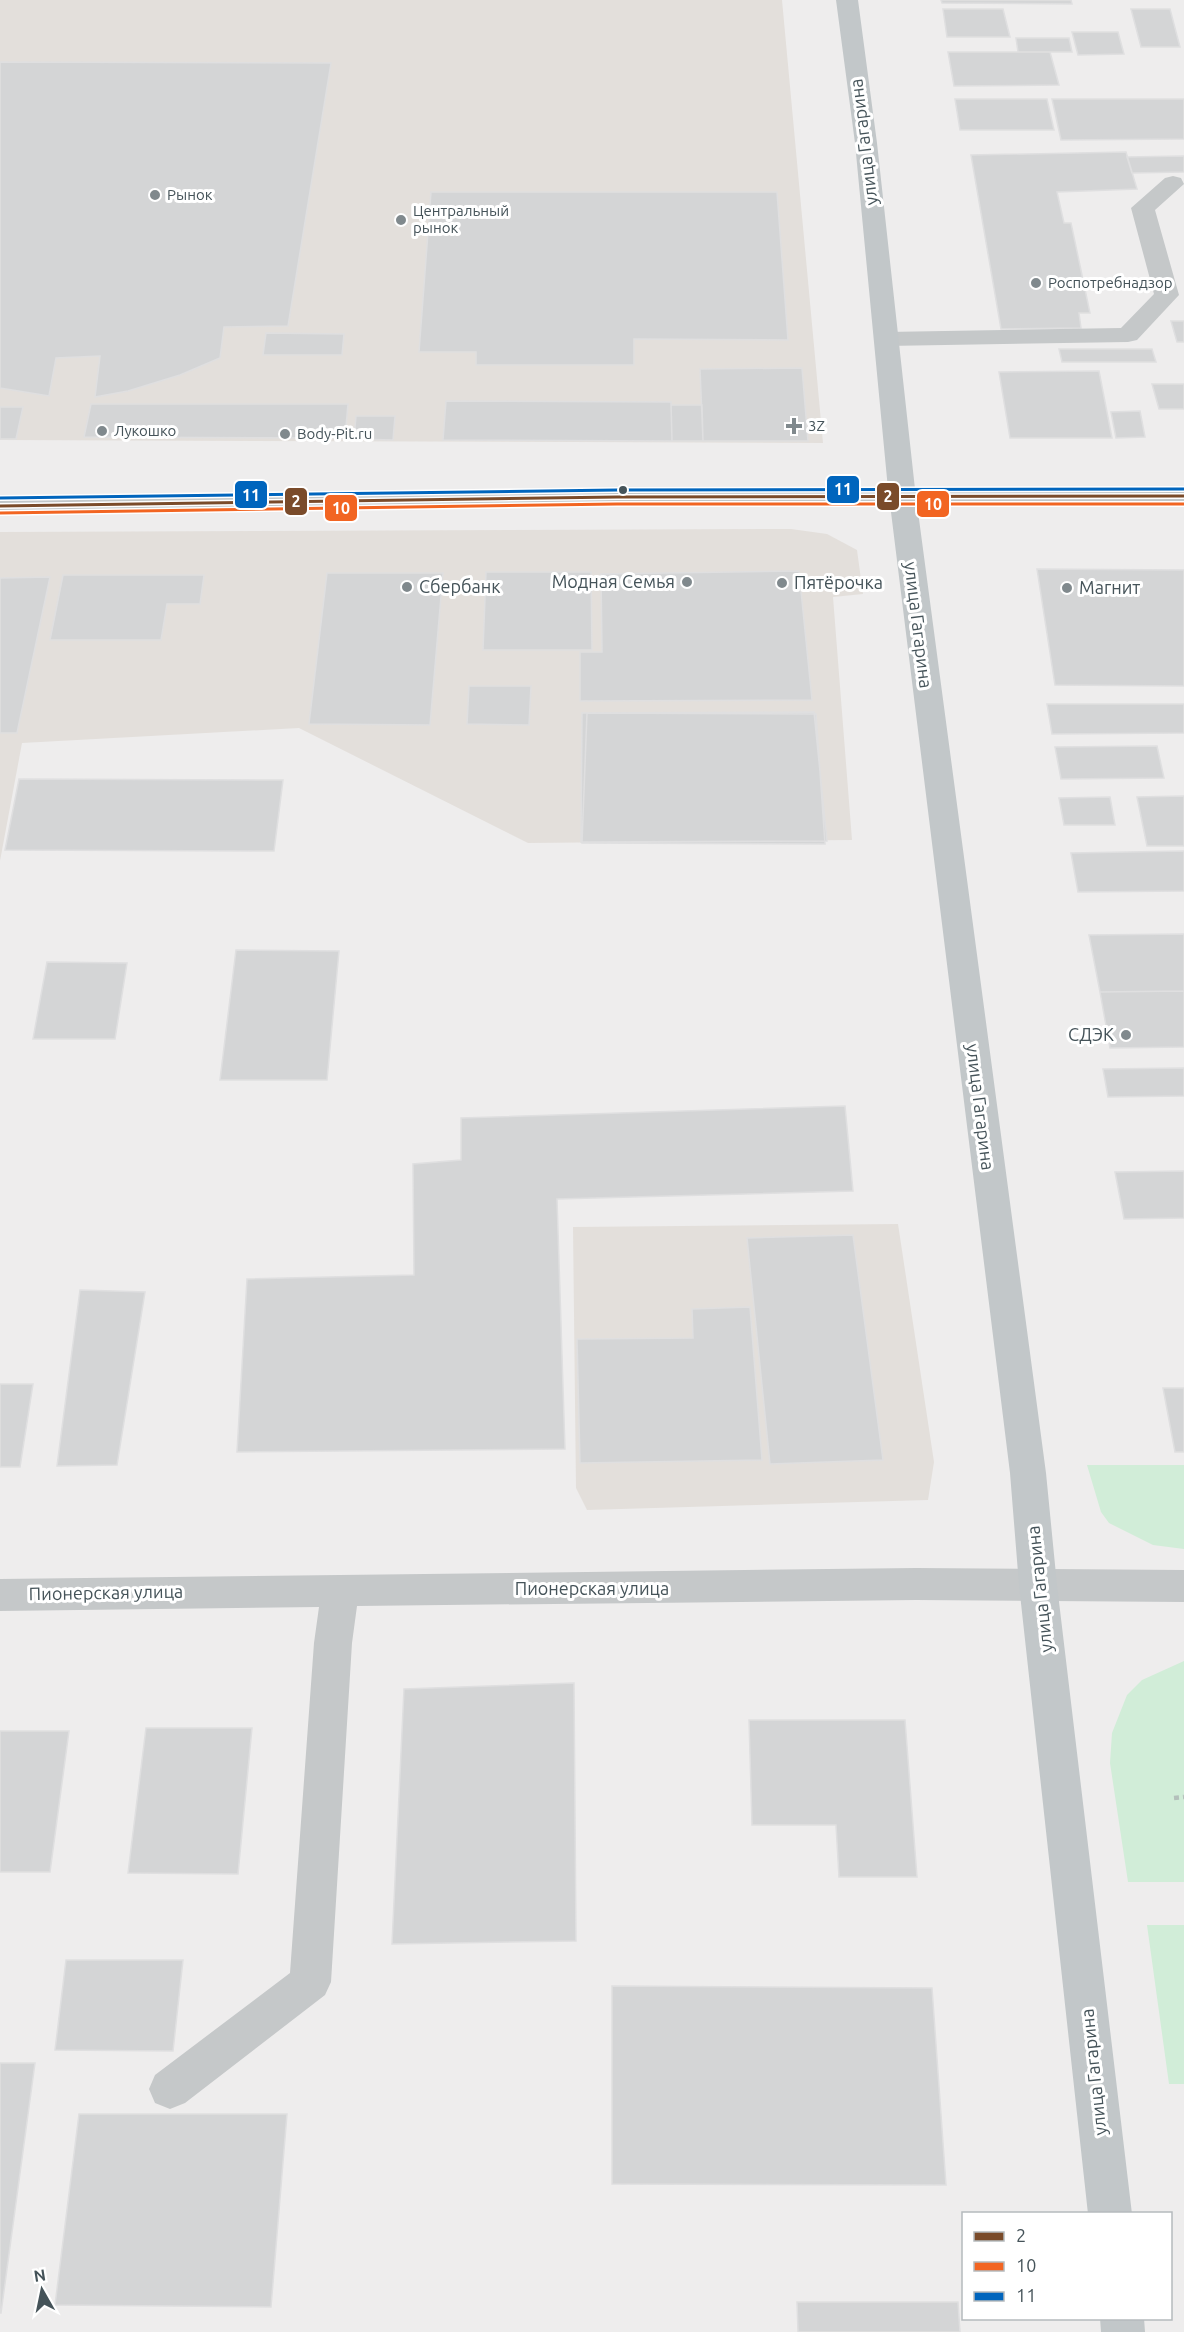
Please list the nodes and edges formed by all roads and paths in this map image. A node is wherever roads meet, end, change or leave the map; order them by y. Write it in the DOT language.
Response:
graph roads {
  1 [pos="847,0"];
  2 [pos="1173,183"];
  3 [pos="886,339"];
  4 [pos="1184,496"];
  5 [pos="901,497"];
  6 [pos="0,506"];
  7 [pos="1038,1585"];
  8 [pos="1184,1586"];
  9 [pos="340,1591"];
  10 [pos="0,1595"];
  11 [pos="1184,1797"];
  12 [pos="1174,1798"];
  13 [pos="170,2089"];
  14 [pos="1110,2212"];
  1 -- 3 [label="main road, улица Гагарина"];
  2 -- 3 [label="street"];
  3 -- 5 [label="main road, улица Гагарина"];
  4 -- 5 [label="main road"];
  5 -- 6 [label="main road"];
  5 -- 7 [label="main road, улица Гагарина"];
  7 -- 8 [label="street, Пионерская улица"];
  7 -- 9 [label="street, Пионерская улица"];
  7 -- 14 [label="main road, улица Гагарина"];
  9 -- 10 [label="street, Пионерская улица"];
  9 -- 13 [label="street"];
  11 -- 12 [label="path"];
}
